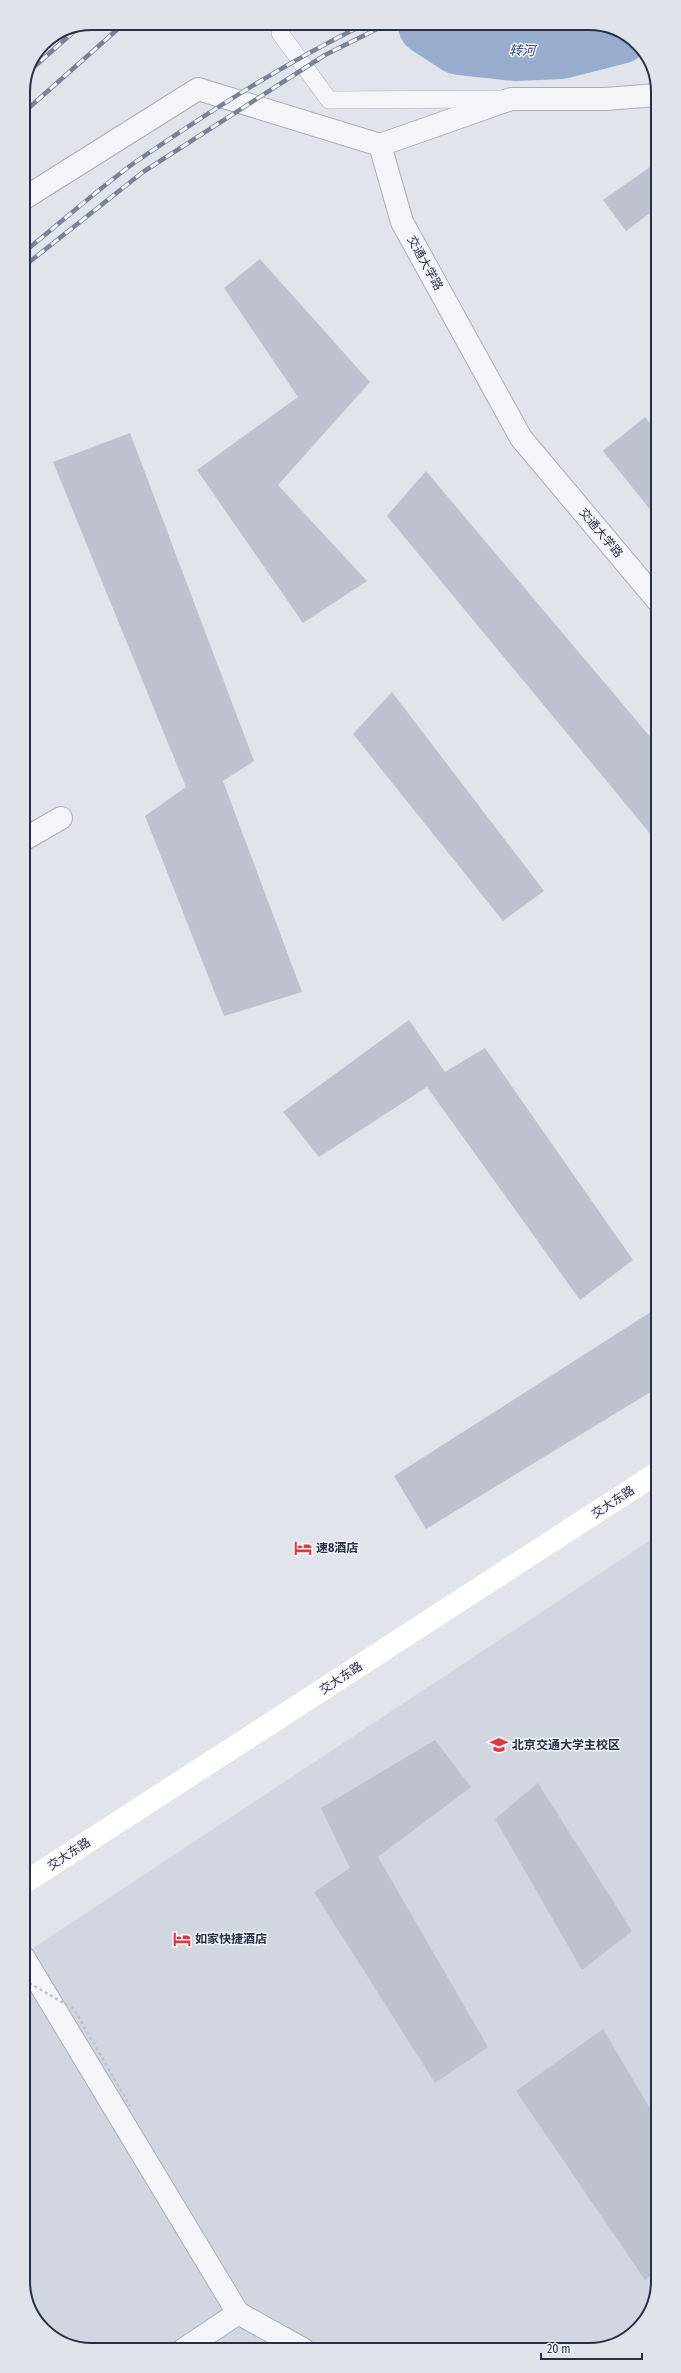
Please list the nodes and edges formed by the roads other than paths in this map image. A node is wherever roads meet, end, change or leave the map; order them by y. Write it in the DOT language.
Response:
graph roads {
  1 [pos="280,33"];
  2 [pos="651,95"];
  3 [pos="511,99"];
  4 [pos="380,145"];
  5 [pos="30,194"];
  6 [pos="651,593"];
  7 [pos="61,818"];
  8 [pos="30,836"];
  9 [pos="651,1478"];
  10 [pos="30,1878"];
  11 [pos="30,1968"];
  12 [pos="238,2313"];
  13 [pos="193,2343"];
  14 [pos="292,2343"];
  1 -- 3 [label="lane"];
  2 -- 3 [label="street"];
  3 -- 4 [label="street"];
  4 -- 5 [label="street"];
  4 -- 6 [label="street, 交通大学路"];
  7 -- 8 [label="street"];
  9 -- 10 [label="street, 交大东路"];
  11 -- 12 [label="street"];
  12 -- 13 [label="street"];
  12 -- 14 [label="street"];
}
